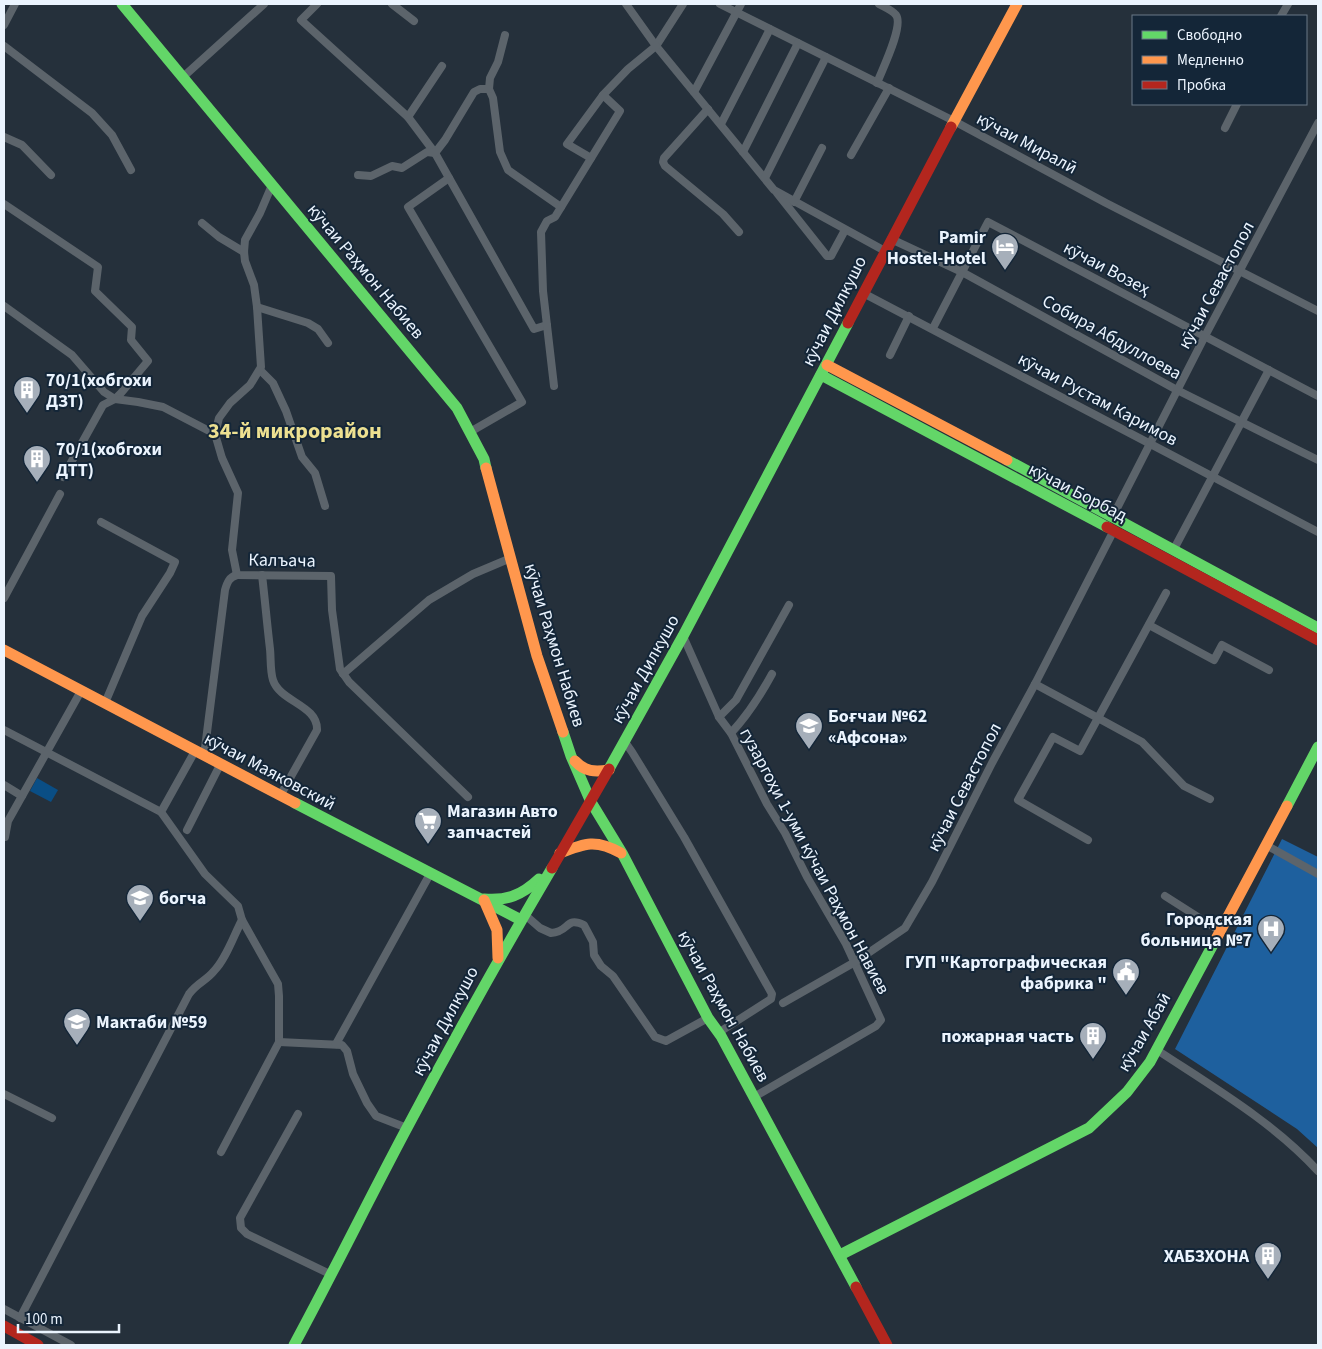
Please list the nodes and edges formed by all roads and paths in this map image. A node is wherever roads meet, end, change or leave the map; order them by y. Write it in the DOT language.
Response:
graph roads {
  1 [pos="15,4"];
  2 [pos="122,4"];
  3 [pos="264,4"];
  4 [pos="317,4"];
  5 [pos="392,4"];
  6 [pos="626,4"];
  7 [pos="683,4"];
  8 [pos="720,4"];
  9 [pos="741,4"];
  10 [pos="879,4"];
  11 [pos="1016,4"];
  12 [pos="737,12"];
  13 [pos="414,21"];
  14 [pos="4,25"];
  15 [pos="770,29"];
  16 [pos="506,34"];
  17 [pos="798,43"];
  18 [pos="4,46"];
  19 [pos="656,46"];
  20 [pos="826,57"];
  21 [pos="442,66"];
  22 [pos="183,76"];
  23 [pos="877,82"];
  24 [pos="889,88"];
  25 [pos="489,89"];
  26 [pos="694,92"];
  27 [pos="603,95"];
  28 [pos="1236,105"];
  29 [pos="708,109"];
  30 [pos="408,117"];
  31 [pos="954,121"];
  32 [pos="1318,123"];
  33 [pos="720,124"];
  34 [pos="1225,128"];
  35 [pos="4,137"];
  36 [pos="822,148"];
  37 [pos="743,152"];
  38 [pos="435,153"];
  39 [pos="851,155"];
  40 [pos="591,158"];
  41 [pos="131,170"];
  42 [pos="51,174"];
  43 [pos="358,175"];
  44 [pos="449,178"];
  45 [pos="765,178"];
  46 [pos="272,185"];
  47 [pos="774,190"];
  48 [pos="794,202"];
  49 [pos="4,204"];
  50 [pos="561,207"];
  51 [pos="202,223"];
  52 [pos="845,230"];
  53 [pos="739,232"];
  54 [pos="891,239"];
  55 [pos="884,251"];
  56 [pos="244,252"];
  57 [pos="1241,271"];
  58 [pos="962,272"];
  59 [pos="863,292"];
  60 [pos="4,306"];
  61 [pos="257,307"];
  62 [pos="1318,311"];
  63 [pos="909,316"];
  64 [pos="547,325"];
  65 [pos="933,328"];
  66 [pos="1205,336"];
  67 [pos="328,343"];
  68 [pos="890,355"];
  69 [pos="260,370"];
  70 [pos="824,370"];
  71 [pos="1269,370"];
  72 [pos="554,386"];
  73 [pos="1177,390"];
  74 [pos="1318,396"];
  75 [pos="115,399"];
  76 [pos="1241,421"];
  77 [pos="470,432"];
  78 [pos="215,434"];
  79 [pos="1149,444"];
  80 [pos="1318,460"];
  81 [pos="63,477"];
  82 [pos="1212,477"];
  83 [pos="60,494"];
  84 [pos="325,506"];
  85 [pos="1113,516"];
  86 [pos="101,522"];
  87 [pos="1114,530"];
  88 [pos="1318,532"];
  89 [pos="1174,549"];
  90 [pos="511,558"];
  91 [pos="237,575"];
  92 [pos="262,575"];
  93 [pos="1166,593"];
  94 [pos="4,598"];
  95 [pos="789,605"];
  96 [pos="1149,625"];
  97 [pos="1318,628"];
  98 [pos="683,636"];
  99 [pos="1318,640"];
  100 [pos="4,650"];
  101 [pos="1269,670"];
  102 [pos="343,674"];
  103 [pos="772,674"];
  104 [pos="1035,684"];
  105 [pos="81,691"];
  106 [pos="105,703"];
  107 [pos="720,716"];
  108 [pos="1098,718"];
  109 [pos="4,730"];
  110 [pos="731,733"];
  111 [pos="625,742"];
  112 [pos="1318,748"];
  113 [pos="47,752"];
  114 [pos="199,753"];
  115 [pos="571,756"];
  116 [pos="220,765"];
  117 [pos="608,770"];
  118 [pos="4,785"];
  119 [pos="22,796"];
  120 [pos="280,796"];
  121 [pos="468,797"];
  122 [pos="1210,799"];
  123 [pos="591,802"];
  124 [pos="161,812"];
  125 [pos="187,830"];
  126 [pos="5,837"];
  127 [pos="1088,840"];
  128 [pos="1266,844"];
  129 [pos="560,853"];
  130 [pos="622,853"];
  131 [pos="550,870"];
  132 [pos="430,874"];
  133 [pos="1318,874"];
  134 [pos="1165,896"];
  135 [pos="481,899"];
  136 [pos="522,917"];
  137 [pos="242,920"];
  138 [pos="1220,931"];
  139 [pos="498,958"];
  140 [pos="854,962"];
  141 [pos="783,1003"];
  142 [pos="708,1018"];
  143 [pos="718,1033"];
  144 [pos="279,1042"];
  145 [pos="336,1044"];
  146 [pos="1157,1050"];
  147 [pos="4,1094"];
  148 [pos="754,1097"];
  149 [pos="298,1114"];
  150 [pos="52,1118"];
  151 [pos="407,1128"];
  152 [pos="221,1152"];
  153 [pos="1318,1171"];
  154 [pos="840,1256"];
  155 [pos="332,1275"];
  156 [pos="4,1309"];
  157 [pos="20,1318"];
  158 [pos="4,1326"];
  159 [pos="35,1344"];
  160 [pos="71,1345"];
  161 [pos="294,1345"];
  162 [pos="887,1345"];
  1 -- 14 [label="street"];
  2 -- 22 [label="main road, кӯчаи Раҳмон Набиев"];
  3 -- 22 [label="street"];
  4 -- 30 [label="street"];
  5 -- 13 [label="street"];
  6 -- 19 [label="street"];
  7 -- 19 [label="street"];
  8 -- 12 [label="street, кӯчаи Миралӣ"];
  9 -- 12 [label="street"];
  10 -- 23 [label="street"];
  11 -- 31 [label="main road, кӯчаи Дилкушо"];
  12 -- 15 [label="street, кӯчаи Миралӣ"];
  12 -- 26 [label="street"];
  15 -- 17 [label="street, кӯчаи Миралӣ"];
  15 -- 33 [label="street"];
  16 -- 25 [label="street"];
  17 -- 20 [label="street, кӯчаи Миралӣ"];
  17 -- 37 [label="street"];
  18 -- 41 [label="street"];
  19 -- 26 [label="street"];
  19 -- 27 [label="street"];
  20 -- 23 [label="street, кӯчаи Миралӣ"];
  20 -- 45 [label="street"];
  21 -- 30 [label="street"];
  22 -- 46 [label="main road, кӯчаи Раҳмон Набиев"];
  23 -- 24 [label="street, кӯчаи Миралӣ"];
  24 -- 31 [label="street, кӯчаи Миралӣ"];
  24 -- 39 [label="street"];
  25 -- 38 [label="street"];
  25 -- 50 [label="street"];
  26 -- 29 [label="street"];
  27 -- 40 [label="street"];
  27 -- 40 [label="street"];
  28 -- 34 [label="street"];
  29 -- 33 [label="street"];
  29 -- 53 [label="street"];
  30 -- 38 [label="street"];
  31 -- 54 [label="main road, кӯчаи Дилкушо"];
  31 -- 57 [label="street, кӯчаи Миралӣ"];
  32 -- 57 [label="street, кӯчаи Севастопол"];
  33 -- 37 [label="street"];
  35 -- 42 [label="street"];
  36 -- 48 [label="street"];
  37 -- 45 [label="street"];
  38 -- 43 [label="street"];
  38 -- 44 [label="street"];
  40 -- 50 [label="street"];
  44 -- 64 [label="street"];
  44 -- 77 [label="street"];
  45 -- 47 [label="street"];
  46 -- 56 [label="street"];
  46 -- 77 [label="main road, кӯчаи Раҳмон Набиев"];
  47 -- 48 [label="street"];
  47 -- 52 [label="street"];
  48 -- 52 [label="street"];
  49 -- 75 [label="street"];
  50 -- 64 [label="street"];
  51 -- 56 [label="street"];
  52 -- 55 [label="street"];
  54 -- 55 [label="main road, кӯчаи Дилкушо"];
  54 -- 58 [label="street, Собира Абдуллоева"];
  55 -- 59 [label="main road, кӯчаи Дилкушо"];
  56 -- 61 [label="street"];
  57 -- 62 [label="street, кӯчаи Миралӣ"];
  57 -- 66 [label="street, кӯчаи Севастопол"];
  58 -- 65 [label="street, кӯчаи Возеҳ"];
  58 -- 66 [label="street, кӯчаи Возеҳ"];
  58 -- 73 [label="street, Собира Абдуллоева"];
  59 -- 63 [label="street, кӯчаи Рустам Каримов"];
  59 -- 70 [label="main road, кӯчаи Дилкушо"];
  60 -- 75 [label="street"];
  61 -- 67 [label="street"];
  61 -- 69 [label="street"];
  63 -- 65 [label="street, кӯчаи Рустам Каримов"];
  63 -- 68 [label="street"];
  64 -- 72 [label="street"];
  65 -- 79 [label="street, кӯчаи Рустам Каримов"];
  66 -- 71 [label="street, кӯчаи Возеҳ"];
  66 -- 73 [label="street, кӯчаи Севастопол"];
  69 -- 78 [label="street"];
  69 -- 84 [label="street"];
  70 -- 85 [label="main road, кӯчаи Борбад"];
  70 -- 87 [label="main road, кӯчаи Борбад"];
  70 -- 98 [label="main road, кӯчаи Дилкушо"];
  71 -- 74 [label="street, кӯчаи Возеҳ"];
  71 -- 76 [label="street"];
  73 -- 76 [label="street, Собира Абдуллоева"];
  73 -- 79 [label="street, кӯчаи Севастопол"];
  75 -- 78 [label="street"];
  75 -- 81 [label="street"];
  76 -- 80 [label="street, Собира Абдуллоева"];
  76 -- 82 [label="street"];
  77 -- 90 [label="main road, кӯчаи Раҳмон Набиев"];
  78 -- 91 [label="street, Калъача"];
  79 -- 82 [label="street, кӯчаи Рустам Каримов"];
  79 -- 85 [label="street, кӯчаи Севастопол"];
  82 -- 88 [label="street, кӯчаи Рустам Каримов"];
  82 -- 89 [label="street"];
  83 -- 94 [label="street"];
  85 -- 89 [label="main road, кӯчаи Борбад"];
  86 -- 106 [label="street"];
  87 -- 99 [label="main road, кӯчаи Борбад"];
  87 -- 104 [label="street, кӯчаи Севастопол"];
  89 -- 97 [label="main road, кӯчаи Борбад"];
  90 -- 102 [label="street"];
  90 -- 115 [label="main road, кӯчаи Раҳмон Набиев"];
  91 -- 92 [label="street, Калъача"];
  91 -- 114 [label="street"];
  92 -- 102 [label="street, Калъача"];
  92 -- 120 [label="street"];
  93 -- 96 [label="street"];
  95 -- 107 [label="street"];
  96 -- 101 [label="street"];
  96 -- 108 [label="street"];
  98 -- 107 [label="street, гузаргоҳи 1-уми кӯчаи Раҳмон Навиев"];
  98 -- 111 [label="main road, кӯчаи Дилкушо"];
  100 -- 105 [label="main road, кӯчаи Маяковский"];
  102 -- 121 [label="street, Калъача"];
  103 -- 110 [label="street"];
  104 -- 108 [label="street"];
  104 -- 140 [label="street, кӯчаи Севастопол"];
  105 -- 106 [label="main road, кӯчаи Маяковский"];
  105 -- 113 [label="street"];
  106 -- 114 [label="main road, кӯчаи Маяковский"];
  107 -- 110 [label="street, гузаргоҳи 1-уми кӯчаи Раҳмон Навиев"];
  108 -- 122 [label="street"];
  108 -- 127 [label="street"];
  109 -- 113 [label="street"];
  110 -- 140 [label="street, гузаргоҳи 1-уми кӯчаи Раҳмон Навиев"];
  111 -- 117 [label="main road, кӯчаи Дилкушо"];
  111 -- 143 [label="street"];
  112 -- 128 [label="main road, кӯчаи Абаӣ"];
  113 -- 119 [label="street"];
  113 -- 124 [label="street"];
  114 -- 116 [label="main road, кӯчаи Маяковский"];
  114 -- 124 [label="street"];
  115 -- 117 [label="main road"];
  115 -- 123 [label="main road, кӯчаи Раҳмон Набиев"];
  116 -- 120 [label="main road, кӯчаи Маяковский"];
  116 -- 125 [label="street"];
  117 -- 123 [label="main road, кӯчаи Дилкушо"];
  118 -- 119 [label="street"];
  119 -- 126 [label="street"];
  120 -- 132 [label="main road, кӯчаи Маяковский"];
  123 -- 129 [label="main road, кӯчаи Дилкушо"];
  123 -- 130 [label="main road, кӯчаи Раҳмон Набиев"];
  124 -- 137 [label="street"];
  128 -- 133 [label="street"];
  128 -- 138 [label="main road, кӯчаи Абаӣ"];
  129 -- 130 [label="main road"];
  129 -- 131 [label="main road, кӯчаи Дилкушо"];
  130 -- 142 [label="main road, кӯчаи Раҳмон Набиев"];
  131 -- 135 [label="main road"];
  131 -- 136 [label="main road, кӯчаи Дилкушо"];
  132 -- 135 [label="main road, кӯчаи Маяковский"];
  132 -- 145 [label="street"];
  134 -- 138 [label="street"];
  135 -- 136 [label="main road, кӯчаи Маяковский"];
  135 -- 139 [label="main road"];
  136 -- 139 [label="main road, кӯчаи Дилкушо"];
  136 -- 142 [label="street"];
  137 -- 144 [label="street"];
  137 -- 157 [label="street"];
  138 -- 146 [label="main road, кӯчаи Абаӣ"];
  139 -- 151 [label="main road, кӯчаи Дилкушо"];
  140 -- 141 [label="street, кӯчаи Севастопол"];
  140 -- 148 [label="street, гузаргоҳи 1-уми кӯчаи Раҳмон Навиев"];
  142 -- 143 [label="main road, кӯчаи Раҳмон Набиев"];
  143 -- 148 [label="main road, кӯчаи Раҳмон Набиев"];
  144 -- 145 [label="street"];
  144 -- 152 [label="street"];
  145 -- 151 [label="street"];
  146 -- 153 [label="street"];
  146 -- 154 [label="main road, кӯчаи Абаӣ"];
  147 -- 150 [label="street"];
  148 -- 154 [label="main road, кӯчаи Раҳмон Набиев"];
  149 -- 155 [label="street"];
  151 -- 155 [label="main road, кӯчаи Дилкушо"];
  154 -- 162 [label="main road, кӯчаи Раҳмон Набиев"];
  155 -- 161 [label="main road, кӯчаи Дилкушо"];
  156 -- 157 [label="street"];
  157 -- 160 [label="street"];
  158 -- 159 [label="main road"];
}
